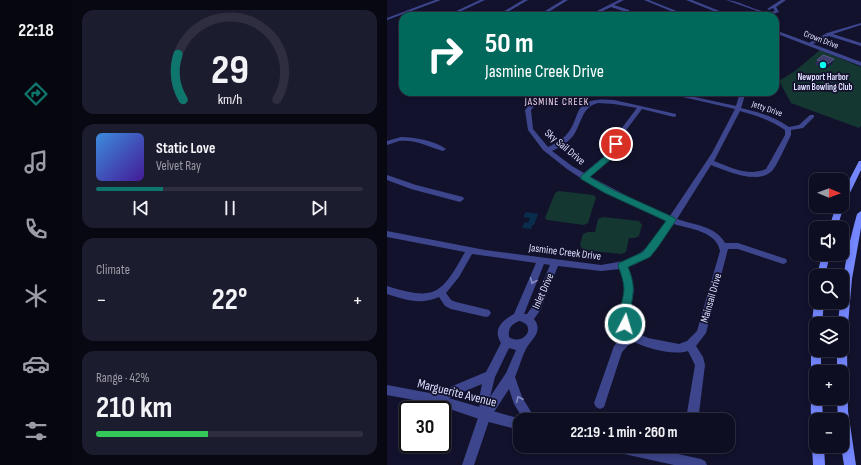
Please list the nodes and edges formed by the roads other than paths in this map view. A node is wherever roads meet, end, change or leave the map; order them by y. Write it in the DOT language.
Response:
graph roads {
  1 [pos="439,0"];
  2 [pos="483,0"];
  3 [pos="526,0"];
  4 [pos="566,0"];
  5 [pos="622,0"];
  6 [pos="646,0"];
  7 [pos="688,0"];
  8 [pos="728,0"];
  9 [pos="784,0"];
  10 [pos="610,5"];
  11 [pos="773,6"];
  12 [pos="406,12"];
  13 [pos="458,12"];
  14 [pos="505,12"];
  15 [pos="546,12"];
  16 [pos="597,12"];
  17 [pos="628,12"];
  18 [pos="676,12"];
  19 [pos="718,12"];
  20 [pos="763,12"];
  21 [pos="399,15"];
  22 [pos="387,19"];
  23 [pos="861,24"];
  24 [pos="779,33"];
  25 [pos="829,34"];
  26 [pos="809,44"];
  27 [pos="861,45"];
  28 [pos="861,64"];
  29 [pos="538,96"];
  30 [pos="682,96"];
  31 [pos="742,96"];
  32 [pos="640,108"];
  33 [pos="738,108"];
  34 [pos="674,115"];
  35 [pos="813,116"];
  36 [pos="788,129"];
  37 [pos="387,143"];
  38 [pos="443,149"];
  39 [pos="548,150"];
  40 [pos="710,162"];
  41 [pos="861,163"];
  42 [pos="387,177"];
  43 [pos="584,177"];
  44 [pos="849,187"];
  45 [pos="460,199"];
  46 [pos="861,214"];
  47 [pos="672,220"];
  48 [pos="387,234"];
  49 [pos="723,246"];
  50 [pos="470,250"];
  51 [pos="541,260"];
  52 [pos="783,261"];
  53 [pos="555,262"];
  54 [pos="623,266"];
  55 [pos="387,290"];
  56 [pos="440,292"];
  57 [pos="486,313"];
  58 [pos="518,317"];
  59 [pos="844,317"];
  60 [pos="529,319"];
  61 [pos="631,335"];
  62 [pos="507,342"];
  63 [pos="524,343"];
  64 [pos="690,345"];
  65 [pos="842,357"];
  66 [pos="490,376"];
  67 [pos="510,377"];
  68 [pos="387,390"];
  69 [pos="435,399"];
  70 [pos="600,403"];
  71 [pos="526,413"];
  72 [pos="693,413"];
  73 [pos="485,415"];
  74 [pos="513,422"];
  75 [pos="647,453"];
  76 [pos="818,453"];
  77 [pos="468,465"];
  78 [pos="701,465"];
  79 [pos="819,465"];
  80 [pos="850,465"];
  1 -- 12 [label="street"];
  2 -- 13 [label="street"];
  3 -- 14 [label="street"];
  4 -- 15 [label="street"];
  5 -- 10 [label="street"];
  6 -- 18 [label="street"];
  7 -- 19 [label="street"];
  8 -- 20 [label="street"];
  9 -- 11 [label="street"];
  10 -- 16 [label="street"];
  10 -- 17 [label="street"];
  11 -- 20 [label="street"];
  11 -- 20 [label="street"];
  21 -- 22 [label="street"];
  23 -- 25 [label="street"];
  24 -- 26 [label="street, Crown Drive"];
  25 -- 26 [label="street"];
  25 -- 27 [label="street"];
  26 -- 28 [label="street, Crown Drive"];
  29 -- 39 [label="street, Sky Sail Drive"];
  30 -- 33 [label="street"];
  31 -- 33 [label="street, Jasmine Creek Drive"];
  32 -- 34 [label="street"];
  32 -- 39 [label="street"];
  32 -- 43 [label="street"];
  33 -- 36 [label="street, Jetty Drive"];
  33 -- 40 [label="street, Jasmine Creek Drive"];
  35 -- 36 [label="street, Jetty Drive"];
  36 -- 40 [label="street, Jetty Drive"];
  37 -- 38 [label="street"];
  39 -- 43 [label="street, Sky Sail Drive"];
  40 -- 47 [label="street, Jasmine Creek Drive"];
  41 -- 44 [label="main road"];
  42 -- 45 [label="street"];
  43 -- 47 [label="street, Sky Sail Drive"];
  46 -- 59 [label="main road"];
  47 -- 49 [label="street"];
  47 -- 54 [label="street, Jasmine Creek Drive"];
  48 -- 50 [label="street, Jasmine Creek Drive"];
  49 -- 52 [label="street"];
  49 -- 64 [label="street, Mainsail Drive"];
  50 -- 51 [label="street, Jasmine Creek Drive"];
  50 -- 56 [label="street"];
  51 -- 53 [label="street, Jasmine Creek Drive"];
  51 -- 58 [label="street, Inlet Drive, one-way"];
  53 -- 54 [label="street, Jasmine Creek Drive"];
  53 -- 60 [label="street, Inlet Drive"];
  54 -- 61 [label="street"];
  55 -- 56 [label="street"];
  56 -- 57 [label="street"];
  58 -- 60 [label="street, Inlet Drive"];
  58 -- 62 [label="street, Inlet Drive"];
  60 -- 63 [label="street, Inlet Drive"];
  61 -- 64 [label="street"];
  61 -- 70 [label="street"];
  62 -- 63 [label="street"];
  62 -- 66 [label="street, Inlet Drive"];
  63 -- 67 [label="street, Inlet Drive"];
  64 -- 72 [label="street"];
  65 -- 80 [label="main road"];
  66 -- 69 [label="street"];
  66 -- 73 [label="street, Inlet Drive"];
  71 -- 67 [label="street, one-way"];
  67 -- 73 [label="street, Inlet Drive"];
  68 -- 69 [label="street, Marguerite Avenue"];
  69 -- 73 [label="street, Marguerite Avenue"];
  73 -- 74 [label="street, Marguerite Avenue"];
  73 -- 77 [label="street, Inlet Drive"];
  75 -- 78 [label="street"];
  76 -- 79 [label="main road"];
}
